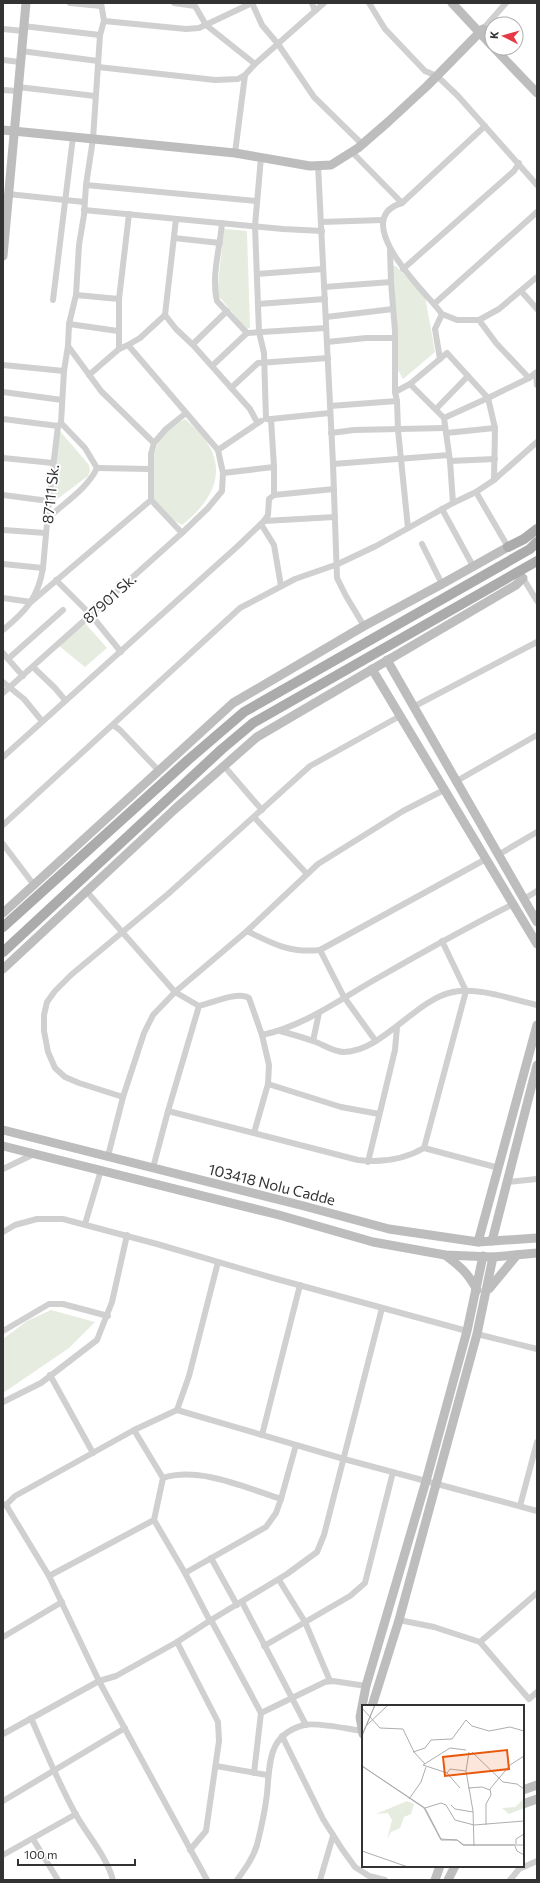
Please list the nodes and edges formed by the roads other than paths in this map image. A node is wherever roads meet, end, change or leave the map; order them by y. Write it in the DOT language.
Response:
graph roads {
  1 [pos="26,3"];
  2 [pos="70,3"];
  3 [pos="174,3"];
  4 [pos="252,3"];
  5 [pos="312,3"];
  6 [pos="324,3"];
  7 [pos="369,3"];
  8 [pos="452,3"];
  9 [pos="459,3"];
  10 [pos="506,3"];
  11 [pos="101,4"];
  12 [pos="315,11"];
  13 [pos="104,21"];
  14 [pos="206,25"];
  15 [pos="3,29"];
  16 [pos="23,29"];
  17 [pos="481,31"];
  18 [pos="484,33"];
  19 [pos="100,35"];
  20 [pos="484,35"];
  21 [pos="278,44"];
  22 [pos="21,51"];
  23 [pos="502,56"];
  24 [pos="510,56"];
  25 [pos="3,60"];
  26 [pos="20,62"];
  27 [pos="98,64"];
  28 [pos="255,64"];
  29 [pos="245,75"];
  30 [pos="437,76"];
  31 [pos="537,84"];
  32 [pos="18,89"];
  33 [pos="3,90"];
  34 [pos="537,93"];
  35 [pos="95,96"];
  36 [pos="485,126"];
  37 [pos="3,130"];
  38 [pos="14,132"];
  39 [pos="72,137"];
  40 [pos="93,139"];
  41 [pos="362,144"];
  42 [pos="352,152"];
  43 [pos="235,153"];
  44 [pos="261,157"];
  45 [pos="519,163"];
  46 [pos="318,165"];
  47 [pos="86,185"];
  48 [pos="537,185"];
  49 [pos="8,194"];
  50 [pos="65,201"];
  51 [pos="257,201"];
  52 [pos="84,202"];
  53 [pos="402,203"];
  54 [pos="84,210"];
  55 [pos="537,212"];
  56 [pos="129,214"];
  57 [pos="176,219"];
  58 [pos="383,220"];
  59 [pos="321,222"];
  60 [pos="222,223"];
  61 [pos="255,226"];
  62 [pos="322,231"];
  63 [pos="174,238"];
  64 [pos="220,243"];
  65 [pos="390,250"];
  66 [pos="3,256"];
  67 [pos="403,269"];
  68 [pos="323,270"];
  69 [pos="257,274"];
  70 [pos="537,277"];
  71 [pos="391,282"];
  72 [pos="324,287"];
  73 [pos="521,291"];
  74 [pos="76,295"];
  75 [pos="119,299"];
  76 [pos="325,299"];
  77 [pos="53,300"];
  78 [pos="258,304"];
  79 [pos="434,304"];
  80 [pos="393,309"];
  81 [pos="537,309"];
  82 [pos="227,311"];
  83 [pos="442,314"];
  84 [pos="165,315"];
  85 [pos="326,317"];
  86 [pos="479,320"];
  87 [pos="69,324"];
  88 [pos="326,328"];
  89 [pos="118,331"];
  90 [pos="259,332"];
  91 [pos="247,333"];
  92 [pos="395,338"];
  93 [pos="327,342"];
  94 [pos="128,344"];
  95 [pos="193,344"];
  96 [pos="68,346"];
  97 [pos="119,349"];
  98 [pos="328,358"];
  99 [pos="440,359"];
  100 [pos="264,362"];
  101 [pos="3,366"];
  102 [pos="212,366"];
  103 [pos="64,371"];
  104 [pos="536,372"];
  105 [pos="89,375"];
  106 [pos="468,376"];
  107 [pos="529,378"];
  108 [pos="410,384"];
  109 [pos="537,385"];
  110 [pos="231,388"];
  111 [pos="3,392"];
  112 [pos="395,392"];
  113 [pos="488,398"];
  114 [pos="62,400"];
  115 [pos="397,401"];
  116 [pos="330,406"];
  117 [pos="436,409"];
  118 [pos="186,412"];
  119 [pos="330,413"];
  120 [pos="3,418"];
  121 [pos="444,418"];
  122 [pos="269,419"];
  123 [pos="257,422"];
  124 [pos="60,424"];
  125 [pos="495,428"];
  126 [pos="398,430"];
  127 [pos="445,431"];
  128 [pos="331,433"];
  129 [pos="537,442"];
  130 [pos="154,443"];
  131 [pos="218,450"];
  132 [pos="3,458"];
  133 [pos="400,458"];
  134 [pos="450,458"];
  135 [pos="495,459"];
  136 [pos="53,463"];
  137 [pos="334,464"];
  138 [pos="274,467"];
  139 [pos="97,468"];
  140 [pos="150,470"];
  141 [pos="223,472"];
  142 [pos="494,480"];
  143 [pos="334,489"];
  144 [pos="476,492"];
  145 [pos="3,495"];
  146 [pos="274,495"];
  147 [pos="150,500"];
  148 [pos="48,501"];
  149 [pos="452,503"];
  150 [pos="442,509"];
  151 [pos="335,517"];
  152 [pos="47,519"];
  153 [pos="262,522"];
  154 [pos="408,528"];
  155 [pos="537,529"];
  156 [pos="3,530"];
  157 [pos="182,533"];
  158 [pos="46,534"];
  159 [pos="537,542"];
  160 [pos="422,544"];
  161 [pos="508,547"];
  162 [pos="537,562"];
  163 [pos="3,564"];
  164 [pos="338,564"];
  165 [pos="473,566"];
  166 [pos="42,568"];
  167 [pos="523,578"];
  168 [pos="56,580"];
  169 [pos="442,584"];
  170 [pos="281,586"];
  171 [pos="3,598"];
  172 [pos="537,600"];
  173 [pos="31,602"];
  174 [pos="63,610"];
  175 [pos="91,615"];
  176 [pos="364,626"];
  177 [pos="3,630"];
  178 [pos="537,642"];
  179 [pos="121,652"];
  180 [pos="3,653"];
  181 [pos="8,659"];
  182 [pos="387,660"];
  183 [pos="33,667"];
  184 [pos="372,669"];
  185 [pos="23,676"];
  186 [pos="3,682"];
  187 [pos="8,688"];
  188 [pos="3,693"];
  189 [pos="66,700"];
  190 [pos="413,707"];
  191 [pos="400,716"];
  192 [pos="42,721"];
  193 [pos="113,725"];
  194 [pos="537,735"];
  195 [pos="3,757"];
  196 [pos="224,766"];
  197 [pos="159,771"];
  198 [pos="456,782"];
  199 [pos="444,790"];
  200 [pos="262,810"];
  201 [pos="254,817"];
  202 [pos="3,825"];
  203 [pos="537,832"];
  204 [pos="3,844"];
  205 [pos="498,855"];
  206 [pos="486,859"];
  207 [pos="307,874"];
  208 [pos="34,885"];
  209 [pos="537,891"];
  210 [pos="87,892"];
  211 [pos="524,899"];
  212 [pos="513,904"];
  213 [pos="3,913"];
  214 [pos="537,922"];
  215 [pos="3,927"];
  216 [pos="247,931"];
  217 [pos="123,933"];
  218 [pos="442,941"];
  219 [pos="537,944"];
  220 [pos="320,950"];
  221 [pos="3,952"];
  222 [pos="3,969"];
  223 [pos="466,991"];
  224 [pos="175,992"];
  225 [pos="344,997"];
  226 [pos="537,1005"];
  227 [pos="200,1006"];
  228 [pos="319,1013"];
  229 [pos="537,1025"];
  230 [pos="397,1027"];
  231 [pos="280,1031"];
  232 [pos="262,1035"];
  233 [pos="375,1040"];
  234 [pos="313,1041"];
  235 [pos="537,1065"];
  236 [pos="268,1084"];
  237 [pos="123,1097"];
  238 [pos="168,1111"];
  239 [pos="379,1114"];
  240 [pos="3,1130"];
  241 [pos="254,1133"];
  242 [pos="3,1146"];
  243 [pos="424,1148"];
  244 [pos="34,1154"];
  245 [pos="108,1156"];
  246 [pos="368,1162"];
  247 [pos="153,1168"];
  248 [pos="499,1168"];
  249 [pos="3,1169"];
  250 [pos="101,1170"];
  251 [pos="537,1179"];
  252 [pos="507,1182"];
  253 [pos="85,1224"];
  254 [pos="3,1232"];
  255 [pos="127,1235"];
  256 [pos="537,1238"];
  257 [pos="478,1242"];
  258 [pos="492,1242"];
  259 [pos="537,1253"];
  260 [pos="445,1255"];
  261 [pos="517,1255"];
  262 [pos="483,1256"];
  263 [pos="493,1258"];
  264 [pos="218,1262"];
  265 [pos="300,1285"];
  266 [pos="476,1290"];
  267 [pos="487,1292"];
  268 [pos="382,1308"];
  269 [pos="108,1316"];
  270 [pos="3,1331"];
  271 [pos="467,1331"];
  272 [pos="477,1334"];
  273 [pos="537,1349"];
  274 [pos="50,1375"];
  275 [pos="3,1402"];
  276 [pos="177,1410"];
  277 [pos="134,1430"];
  278 [pos="262,1435"];
  279 [pos="537,1442"];
  280 [pos="296,1445"];
  281 [pos="93,1453"];
  282 [pos="344,1459"];
  283 [pos="535,1461"];
  284 [pos="393,1472"];
  285 [pos="163,1478"];
  286 [pos="426,1481"];
  287 [pos="437,1483"];
  288 [pos="281,1499"];
  289 [pos="5,1505"];
  290 [pos="520,1506"];
  291 [pos="537,1511"];
  292 [pos="154,1520"];
  293 [pos="211,1558"];
  294 [pos="185,1573"];
  295 [pos="49,1576"];
  296 [pos="278,1580"];
  297 [pos="537,1593"];
  298 [pos="62,1602"];
  299 [pos="239,1604"];
  300 [pos="210,1620"];
  301 [pos="399,1620"];
  302 [pos="306,1622"];
  303 [pos="3,1637"];
  304 [pos="177,1642"];
  305 [pos="480,1642"];
  306 [pos="264,1646"];
  307 [pos="99,1680"];
  308 [pos="330,1681"];
  309 [pos="366,1686"];
  310 [pos="537,1692"];
  311 [pos="291,1699"];
  312 [pos="362,1705"];
  313 [pos="372,1705"];
  314 [pos="362,1707"];
  315 [pos="261,1713"];
  316 [pos="31,1718"];
  317 [pos="306,1725"];
  318 [pos="125,1728"];
  319 [pos="362,1728"];
  320 [pos="362,1733"];
  321 [pos="3,1734"];
  322 [pos="282,1736"];
  323 [pos="216,1766"];
  324 [pos="54,1772"];
  325 [pos="254,1773"];
  326 [pos="267,1775"];
  327 [pos="537,1785"];
  328 [pos="524,1790"];
  329 [pos="537,1799"];
  330 [pos="3,1801"];
  331 [pos="524,1804"];
  332 [pos="76,1814"];
  333 [pos="332,1836"];
  334 [pos="34,1839"];
  335 [pos="190,1850"];
  336 [pos="3,1855"];
  337 [pos="537,1861"];
  338 [pos="440,1867"];
  339 [pos="454,1867"];
  340 [pos="524,1867"];
  341 [pos="524,1867"];
  342 [pos="369,1878"];
  343 [pos="449,1878"];
  344 [pos="58,1880"];
  345 [pos="113,1880"];
  346 [pos="207,1880"];
  347 [pos="237,1880"];
  348 [pos="320,1880"];
  349 [pos="385,1880"];
  350 [pos="435,1880"];
  351 [pos="510,1880"];
  1 -- 16 [label="street"];
  2 -- 11 [label="street"];
  3 -- 14 [label="street"];
  4 -- 14 [label="street"];
  4 -- 21 [label="street"];
  5 -- 12 [label="street"];
  6 -- 12 [label="street"];
  7 -- 30 [label="street"];
  8 -- 17 [label="street"];
  9 -- 17 [label="street"];
  10 -- 17 [label="street"];
  11 -- 13 [label="street"];
  12 -- 21 [label="street"];
  13 -- 14 [label="street"];
  13 -- 19 [label="street, 87111 Sk."];
  14 -- 28 [label="street"];
  15 -- 16 [label="street"];
  16 -- 19 [label="street"];
  16 -- 22 [label="street"];
  17 -- 18 [label="street"];
  17 -- 20 [label="street"];
  17 -- 30 [label="street"];
  19 -- 27 [label="street, 87111 Sk."];
  21 -- 28 [label="street"];
  21 -- 41 [label="street"];
  22 -- 26 [label="street"];
  22 -- 27 [label="street"];
  23 -- 34 [label="street"];
  24 -- 31 [label="street"];
  25 -- 26 [label="street"];
  26 -- 32 [label="street"];
  27 -- 29 [label="street"];
  27 -- 35 [label="street, 87111 Sk."];
  28 -- 29 [label="street"];
  29 -- 43 [label="street"];
  30 -- 36 [label="street"];
  30 -- 41 [label="street"];
  32 -- 33 [label="street"];
  32 -- 35 [label="street"];
  32 -- 38 [label="street"];
  35 -- 40 [label="street, 87111 Sk."];
  36 -- 45 [label="street"];
  36 -- 53 [label="street"];
  37 -- 38 [label="street"];
  38 -- 39 [label="street"];
  38 -- 49 [label="street"];
  39 -- 40 [label="street"];
  39 -- 50 [label="street"];
  40 -- 43 [label="street"];
  40 -- 47 [label="street, 87111 Sk."];
  41 -- 42 [label="street"];
  42 -- 46 [label="street"];
  42 -- 53 [label="street"];
  43 -- 44 [label="street"];
  44 -- 46 [label="street"];
  44 -- 51 [label="street"];
  45 -- 48 [label="street"];
  45 -- 67 [label="street"];
  46 -- 59 [label="street"];
  47 -- 51 [label="street"];
  47 -- 52 [label="street, 87111 Sk."];
  49 -- 50 [label="street"];
  49 -- 66 [label="street"];
  50 -- 52 [label="street"];
  50 -- 77 [label="street"];
  51 -- 61 [label="street"];
  52 -- 54 [label="street, 87111 Sk."];
  53 -- 58 [label="street"];
  54 -- 56 [label="street"];
  54 -- 74 [label="street, 87111 Sk."];
  55 -- 79 [label="street"];
  56 -- 57 [label="street"];
  56 -- 75 [label="street"];
  57 -- 60 [label="street"];
  57 -- 63 [label="street"];
  58 -- 59 [label="street"];
  58 -- 65 [label="street"];
  59 -- 62 [label="street"];
  60 -- 61 [label="street"];
  60 -- 64 [label="street"];
  61 -- 62 [label="street"];
  61 -- 69 [label="street"];
  62 -- 68 [label="street"];
  63 -- 64 [label="street"];
  63 -- 84 [label="street"];
  64 -- 82 [label="street"];
  65 -- 67 [label="street"];
  65 -- 71 [label="street"];
  67 -- 79 [label="street"];
  68 -- 69 [label="street"];
  68 -- 72 [label="street"];
  69 -- 78 [label="street"];
  70 -- 73 [label="street"];
  71 -- 72 [label="street"];
  71 -- 80 [label="street"];
  72 -- 76 [label="street"];
  73 -- 81 [label="street"];
  73 -- 86 [label="street"];
  74 -- 75 [label="street"];
  74 -- 87 [label="street, 87111 Sk."];
  75 -- 89 [label="street"];
  76 -- 78 [label="street"];
  76 -- 85 [label="street"];
  78 -- 90 [label="street"];
  79 -- 83 [label="street"];
  80 -- 85 [label="street"];
  80 -- 92 [label="street"];
  82 -- 91 [label="street"];
  82 -- 95 [label="street"];
  83 -- 86 [label="street"];
  83 -- 99 [label="street"];
  84 -- 94 [label="street"];
  84 -- 95 [label="street"];
  85 -- 88 [label="street"];
  86 -- 107 [label="street"];
  87 -- 89 [label="street"];
  87 -- 96 [label="street, 87111 Sk."];
  88 -- 90 [label="street"];
  88 -- 93 [label="street"];
  89 -- 97 [label="street"];
  90 -- 91 [label="street"];
  90 -- 100 [label="street"];
  91 -- 102 [label="street"];
  92 -- 93 [label="street"];
  92 -- 112 [label="street"];
  93 -- 98 [label="street"];
  94 -- 97 [label="street"];
  94 -- 118 [label="street"];
  95 -- 102 [label="street"];
  96 -- 103 [label="street, 87111 Sk."];
  96 -- 105 [label="street"];
  97 -- 105 [label="street"];
  98 -- 100 [label="street"];
  98 -- 116 [label="street"];
  99 -- 106 [label="street"];
  99 -- 108 [label="street"];
  100 -- 110 [label="street"];
  100 -- 122 [label="street"];
  101 -- 103 [label="street"];
  102 -- 110 [label="street"];
  103 -- 114 [label="street, 87111 Sk."];
  104 -- 107 [label="street"];
  104 -- 109 [label="street"];
  105 -- 130 [label="street"];
  106 -- 113 [label="street"];
  106 -- 117 [label="street"];
  107 -- 113 [label="street"];
  108 -- 112 [label="street"];
  108 -- 117 [label="street"];
  110 -- 123 [label="street"];
  111 -- 114 [label="street"];
  112 -- 115 [label="street"];
  113 -- 121 [label="street"];
  113 -- 125 [label="street"];
  114 -- 124 [label="street, 87111 Sk."];
  115 -- 116 [label="street"];
  115 -- 126 [label="street"];
  116 -- 119 [label="street"];
  117 -- 121 [label="street"];
  118 -- 130 [label="street"];
  118 -- 131 [label="street"];
  119 -- 122 [label="street"];
  119 -- 128 [label="street"];
  120 -- 124 [label="street"];
  121 -- 127 [label="street"];
  122 -- 123 [label="street"];
  122 -- 138 [label="street"];
  123 -- 131 [label="street"];
  124 -- 136 [label="street, 87111 Sk."];
  124 -- 139 [label="street"];
  125 -- 127 [label="street"];
  125 -- 135 [label="street"];
  126 -- 127 [label="street"];
  126 -- 128 [label="street"];
  126 -- 133 [label="street"];
  127 -- 134 [label="street"];
  128 -- 137 [label="street"];
  129 -- 142 [label="street"];
  130 -- 140 [label="street"];
  131 -- 141 [label="street, 87901 Sk."];
  132 -- 136 [label="street"];
  133 -- 134 [label="street"];
  133 -- 137 [label="street"];
  133 -- 154 [label="street"];
  134 -- 135 [label="street"];
  134 -- 149 [label="street"];
  135 -- 142 [label="street"];
  136 -- 148 [label="street, 87111 Sk."];
  137 -- 143 [label="street"];
  138 -- 141 [label="street"];
  138 -- 146 [label="street"];
  139 -- 140 [label="street"];
  139 -- 152 [label="street"];
  140 -- 147 [label="street"];
  141 -- 157 [label="street, 87901 Sk."];
  142 -- 144 [label="street"];
  143 -- 146 [label="street"];
  143 -- 151 [label="street"];
  144 -- 149 [label="street"];
  144 -- 161 [label="street"];
  145 -- 148 [label="street"];
  146 -- 153 [label="street"];
  147 -- 157 [label="street"];
  147 -- 168 [label="street"];
  148 -- 152 [label="street, 87111 Sk."];
  149 -- 150 [label="street"];
  150 -- 154 [label="street"];
  150 -- 165 [label="street"];
  151 -- 153 [label="street"];
  151 -- 164 [label="street"];
  152 -- 158 [label="street, 87111 Sk."];
  153 -- 170 [label="street"];
  153 -- 179 [label="street"];
  154 -- 164 [label="street"];
  155 -- 161 [label="main road"];
  156 -- 158 [label="street"];
  157 -- 175 [label="street, 87901 Sk."];
  158 -- 166 [label="street, 87111 Sk."];
  159 -- 215 [label="main road"];
  160 -- 169 [label="street"];
  161 -- 165 [label="street"];
  162 -- 167 [label="main road"];
  162 -- 221 [label="main road"];
  163 -- 166 [label="street"];
  164 -- 170 [label="street"];
  164 -- 176 [label="street"];
  165 -- 169 [label="street"];
  166 -- 173 [label="street, 87111 Sk."];
  167 -- 172 [label="street"];
  167 -- 182 [label="street"];
  168 -- 173 [label="street"];
  168 -- 175 [label="street"];
  169 -- 176 [label="street"];
  170 -- 193 [label="street"];
  171 -- 173 [label="street"];
  173 -- 177 [label="street, 87111 Sk."];
  174 -- 181 [label="street"];
  175 -- 179 [label="street"];
  175 -- 183 [label="street, 87901 Sk."];
  176 -- 197 [label="street"];
  178 -- 190 [label="street"];
  179 -- 189 [label="street"];
  180 -- 181 [label="street"];
  181 -- 185 [label="street"];
  182 -- 184 [label="street"];
  182 -- 190 [label="street"];
  183 -- 185 [label="street, 87901 Sk."];
  183 -- 189 [label="street"];
  184 -- 191 [label="street"];
  184 -- 196 [label="street"];
  185 -- 187 [label="street, 87901 Sk."];
  186 -- 187 [label="street"];
  187 -- 188 [label="street, 87901 Sk."];
  187 -- 192 [label="street"];
  189 -- 192 [label="street"];
  190 -- 198 [label="street"];
  191 -- 199 [label="street"];
  191 -- 200 [label="street"];
  192 -- 195 [label="street"];
  193 -- 197 [label="street"];
  193 -- 202 [label="street"];
  194 -- 198 [label="street"];
  196 -- 200 [label="street"];
  196 -- 210 [label="street"];
  197 -- 208 [label="street"];
  198 -- 205 [label="street"];
  199 -- 206 [label="street"];
  199 -- 207 [label="street"];
  200 -- 201 [label="street"];
  201 -- 207 [label="street"];
  201 -- 217 [label="street"];
  203 -- 205 [label="street"];
  204 -- 208 [label="street"];
  205 -- 211 [label="street"];
  206 -- 212 [label="street"];
  206 -- 220 [label="street"];
  207 -- 216 [label="street"];
  208 -- 213 [label="street"];
  209 -- 211 [label="street"];
  210 -- 217 [label="street"];
  210 -- 222 [label="street"];
  211 -- 214 [label="street"];
  212 -- 218 [label="street"];
  212 -- 219 [label="street"];
  216 -- 220 [label="street"];
  216 -- 224 [label="street"];
  217 -- 224 [label="street"];
  217 -- 237 [label="street"];
  218 -- 223 [label="street"];
  218 -- 225 [label="street"];
  220 -- 225 [label="street"];
  223 -- 226 [label="street"];
  223 -- 230 [label="street"];
  223 -- 243 [label="street"];
  224 -- 227 [label="street"];
  224 -- 237 [label="street"];
  225 -- 228 [label="street"];
  225 -- 233 [label="street"];
  227 -- 232 [label="street"];
  227 -- 238 [label="street"];
  228 -- 231 [label="street"];
  228 -- 234 [label="street"];
  229 -- 248 [label="street"];
  230 -- 233 [label="street"];
  230 -- 239 [label="street"];
  231 -- 232 [label="street"];
  231 -- 234 [label="street"];
  232 -- 236 [label="street"];
  233 -- 234 [label="street"];
  235 -- 252 [label="street"];
  236 -- 239 [label="street"];
  236 -- 241 [label="street"];
  237 -- 245 [label="street"];
  238 -- 241 [label="street"];
  238 -- 247 [label="street"];
  239 -- 246 [label="street"];
  240 -- 245 [label="street, 103418 Nolu Cadde"];
  241 -- 246 [label="street"];
  242 -- 244 [label="street"];
  243 -- 246 [label="street"];
  243 -- 248 [label="street"];
  244 -- 249 [label="street"];
  244 -- 250 [label="street"];
  245 -- 247 [label="street, 103418 Nolu Cadde"];
  247 -- 257 [label="street, 103418 Nolu Cadde"];
  248 -- 257 [label="street"];
  250 -- 253 [label="street"];
  250 -- 260 [label="street"];
  251 -- 252 [label="street"];
  252 -- 258 [label="street"];
  253 -- 254 [label="street"];
  253 -- 255 [label="street"];
  255 -- 264 [label="street"];
  255 -- 269 [label="street"];
  256 -- 258 [label="street, 103418 Nolu Cadde"];
  257 -- 258 [label="street, 103418 Nolu Cadde"];
  259 -- 261 [label="street"];
  260 -- 262 [label="street"];
  260 -- 266 [label="street"];
  261 -- 263 [label="street"];
  261 -- 267 [label="street"];
  262 -- 263 [label="street"];
  262 -- 266 [label="street"];
  263 -- 267 [label="street"];
  264 -- 265 [label="street"];
  264 -- 276 [label="street"];
  265 -- 268 [label="street"];
  265 -- 278 [label="street"];
  266 -- 271 [label="street"];
  267 -- 272 [label="street"];
  268 -- 271 [label="street"];
  268 -- 282 [label="street"];
  269 -- 270 [label="street"];
  269 -- 274 [label="street"];
  271 -- 286 [label="street"];
  272 -- 273 [label="street"];
  272 -- 287 [label="street"];
  274 -- 275 [label="street"];
  274 -- 281 [label="street"];
  276 -- 277 [label="street"];
  276 -- 278 [label="street"];
  277 -- 281 [label="street"];
  277 -- 285 [label="street"];
  278 -- 280 [label="street"];
  279 -- 283 [label="street"];
  280 -- 282 [label="street"];
  280 -- 288 [label="street"];
  281 -- 289 [label="street"];
  282 -- 284 [label="street"];
  282 -- 296 [label="street"];
  283 -- 290 [label="street"];
  284 -- 286 [label="street"];
  284 -- 302 [label="street"];
  285 -- 288 [label="street"];
  285 -- 292 [label="street"];
  286 -- 287 [label="street"];
  286 -- 309 [label="street"];
  287 -- 290 [label="street"];
  287 -- 301 [label="street"];
  288 -- 293 [label="street"];
  289 -- 295 [label="street"];
  290 -- 291 [label="street"];
  292 -- 294 [label="street"];
  292 -- 295 [label="street"];
  293 -- 294 [label="street"];
  293 -- 299 [label="street"];
  294 -- 300 [label="street"];
  295 -- 298 [label="street"];
  296 -- 299 [label="street"];
  296 -- 302 [label="street"];
  297 -- 305 [label="street"];
  298 -- 303 [label="street"];
  298 -- 307 [label="street"];
  299 -- 300 [label="street"];
  299 -- 306 [label="street"];
  300 -- 304 [label="street"];
  300 -- 315 [label="street"];
  301 -- 305 [label="street"];
  301 -- 313 [label="street"];
  302 -- 306 [label="street"];
  302 -- 308 [label="street"];
  304 -- 307 [label="street"];
  304 -- 323 [label="street"];
  305 -- 310 [label="street"];
  306 -- 311 [label="street"];
  307 -- 316 [label="street"];
  307 -- 318 [label="street"];
  308 -- 309 [label="street"];
  308 -- 311 [label="street"];
  309 -- 312 [label="street"];
  311 -- 315 [label="street"];
  311 -- 317 [label="street"];
  314 -- 319 [label="street"];
  315 -- 325 [label="street"];
  316 -- 321 [label="street"];
  316 -- 324 [label="street"];
  317 -- 320 [label="street"];
  317 -- 322 [label="street"];
  318 -- 324 [label="street"];
  318 -- 335 [label="street"];
  322 -- 326 [label="street"];
  322 -- 333 [label="street"];
  323 -- 325 [label="street"];
  323 -- 335 [label="street"];
  324 -- 330 [label="street"];
  324 -- 332 [label="street"];
  325 -- 326 [label="street"];
  326 -- 347 [label="street"];
  327 -- 328 [label="street"];
  329 -- 331 [label="street"];
  332 -- 334 [label="street"];
  332 -- 345 [label="street"];
  333 -- 342 [label="street"];
  333 -- 348 [label="street"];
  334 -- 336 [label="street"];
  334 -- 344 [label="street"];
  335 -- 346 [label="street"];
  337 -- 340 [label="street"];
  338 -- 350 [label="street"];
  339 -- 343 [label="street"];
  341 -- 351 [label="street"];
  342 -- 349 [label="street"];
}
